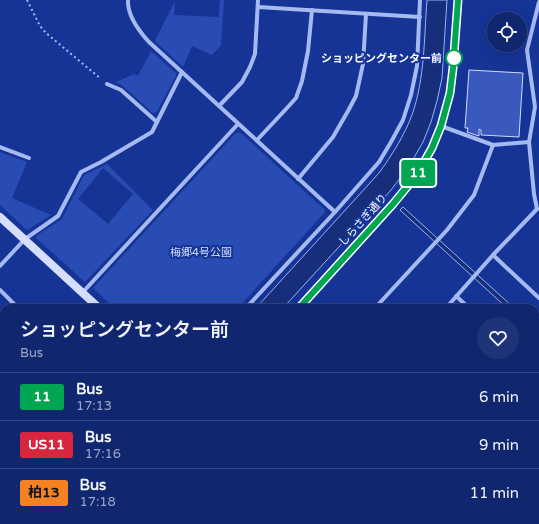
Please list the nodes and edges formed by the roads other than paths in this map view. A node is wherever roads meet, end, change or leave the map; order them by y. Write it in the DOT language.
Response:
graph roads {
  1 [pos="128,0"];
  2 [pos="258,0"];
  3 [pos="420,0"];
  4 [pos="458,0"];
  5 [pos="539,2"];
  6 [pos="258,7"];
  7 [pos="312,10"];
  8 [pos="366,14"];
  9 [pos="420,17"];
  10 [pos="182,72"];
  11 [pos="107,84"];
  12 [pos="219,106"];
  13 [pos="157,122"];
  14 [pos="238,124"];
  15 [pos="441,126"];
  16 [pos="257,140"];
  17 [pos="529,142"];
  18 [pos="493,145"];
  19 [pos="0,147"];
  20 [pos="29,158"];
  21 [pos="298,179"];
  22 [pos="538,210"];
  23 [pos="335,212"];
  24 [pos="0,217"];
  25 [pos="24,239"];
  26 [pos="493,255"];
  27 [pos="0,266"];
  28 [pos="0,290"];
  29 [pos="82,292"];
  30 [pos="456,296"];
  31 [pos="539,298"];
  32 [pos="14,304"];
  33 [pos="95,304"];
  34 [pos="250,304"];
  35 [pos="303,304"];
  36 [pos="379,304"];
  37 [pos="449,304"];
  38 [pos="465,304"];
  1 -- 10 [label="street"];
  2 -- 6 [label="street"];
  3 -- 9 [label="street"];
  4 -- 15 [label="street, しらさぎ通り"];
  5 -- 17 [label="street"];
  6 -- 7 [label="street"];
  6 -- 12 [label="street"];
  7 -- 8 [label="street"];
  7 -- 16 [label="street"];
  8 -- 9 [label="street"];
  8 -- 21 [label="street"];
  9 -- 23 [label="street"];
  10 -- 12 [label="street"];
  10 -- 13 [label="street"];
  11 -- 13 [label="street"];
  12 -- 14 [label="street"];
  13 -- 25 [label="street"];
  14 -- 16 [label="street"];
  14 -- 29 [label="street"];
  15 -- 18 [label="street"];
  15 -- 35 [label="street, しらさぎ通り"];
  16 -- 21 [label="street"];
  17 -- 18 [label="street"];
  17 -- 22 [label="street"];
  18 -- 36 [label="street"];
  19 -- 20 [label="street"];
  21 -- 23 [label="street"];
  22 -- 26 [label="street"];
  23 -- 34 [label="street"];
  24 -- 25 [label="street"];
  25 -- 27 [label="street"];
  25 -- 29 [label="street"];
  26 -- 30 [label="street"];
  26 -- 31 [label="street"];
  28 -- 32 [label="street"];
  29 -- 33 [label="street"];
  30 -- 37 [label="street"];
  30 -- 38 [label="street"];
}
